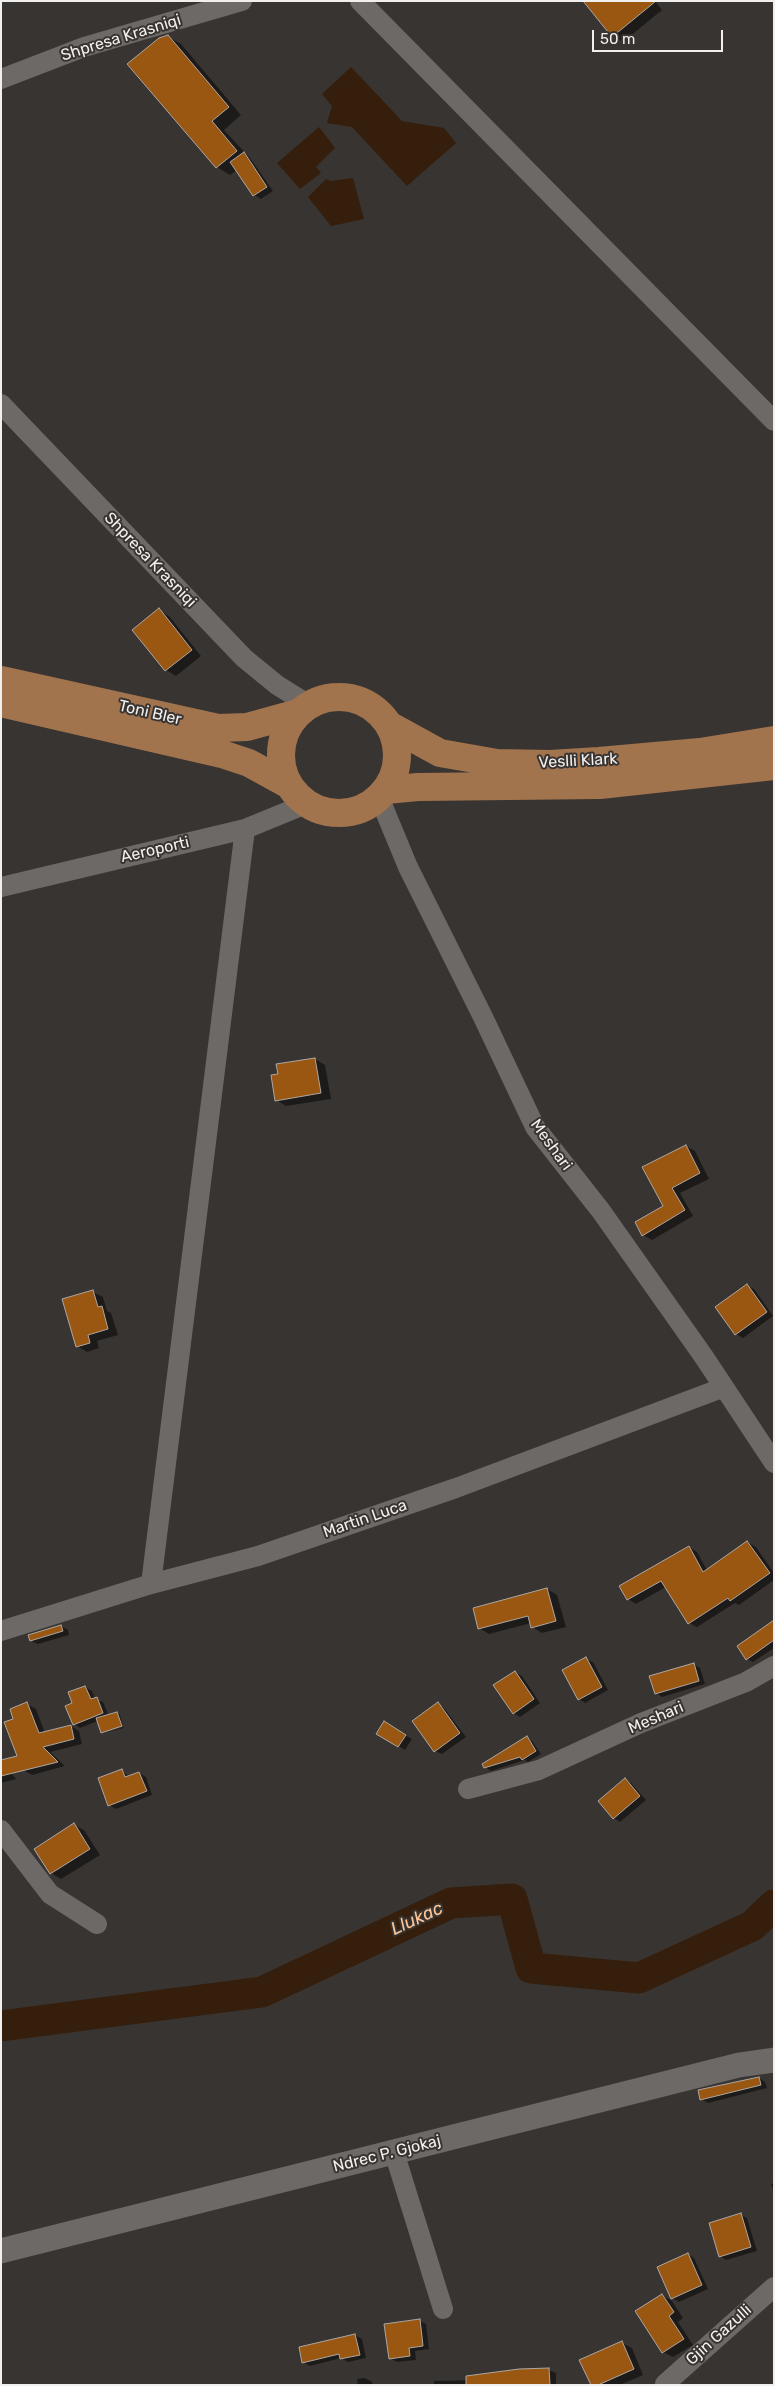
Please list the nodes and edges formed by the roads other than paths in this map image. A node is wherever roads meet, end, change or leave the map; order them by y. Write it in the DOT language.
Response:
graph roads {
  1 [pos="242,1"];
  2 [pos="360,1"];
  3 [pos="1,79"];
  4 [pos="1,404"];
  5 [pos="774,422"];
  6 [pos="1,680"];
  7 [pos="1,703"];
  8 [pos="304,709"];
  9 [pos="388,725"];
  10 [pos="774,740"];
  11 [pos="774,766"];
  12 [pos="298,794"];
  13 [pos="382,794"];
  14 [pos="245,829"];
  15 [pos="1,887"];
  16 [pos="722,1388"];
  17 [pos="774,1463"];
  18 [pos="151,1584"];
  19 [pos="1,1631"];
  20 [pos="774,1666"];
  21 [pos="468,1789"];
  22 [pos="1,1830"];
  23 [pos="98,1924"];
  24 [pos="774,2060"];
  25 [pos="394,2152"];
  26 [pos="1,2252"];
  27 [pos="774,2287"];
  28 [pos="444,2309"];
  29 [pos="665,2384"];
  1 -- 3 [label="street, Shpresa Krasniqi"];
  2 -- 5 [label="street"];
  4 -- 8 [label="street, Shpresa Krasniqi"];
  6 -- 8 [label="main road, Toni Bler"];
  7 -- 12 [label="main road, Toni Bler"];
  8 -- 9 [label="main road"];
  8 -- 12 [label="main road"];
  9 -- 10 [label="main road, Veslli Klark"];
  9 -- 13 [label="main road"];
  11 -- 13 [label="main road, Veslli Klark"];
  12 -- 13 [label="main road"];
  12 -- 14 [label="street, Aeroporti"];
  13 -- 16 [label="street, Meshari"];
  14 -- 15 [label="street, Aeroporti"];
  14 -- 18 [label="street"];
  16 -- 17 [label="street, Meshari"];
  16 -- 18 [label="street, Martin Luca"];
  18 -- 19 [label="street, Martin Luca"];
  20 -- 21 [label="street, Meshari"];
  22 -- 23 [label="street"];
  24 -- 25 [label="street, Ndrec P. Gjokaj"];
  25 -- 26 [label="street, Ndrec P. Gjokaj"];
  25 -- 28 [label="street"];
  27 -- 29 [label="street, Gjin Gazulli"];
}
